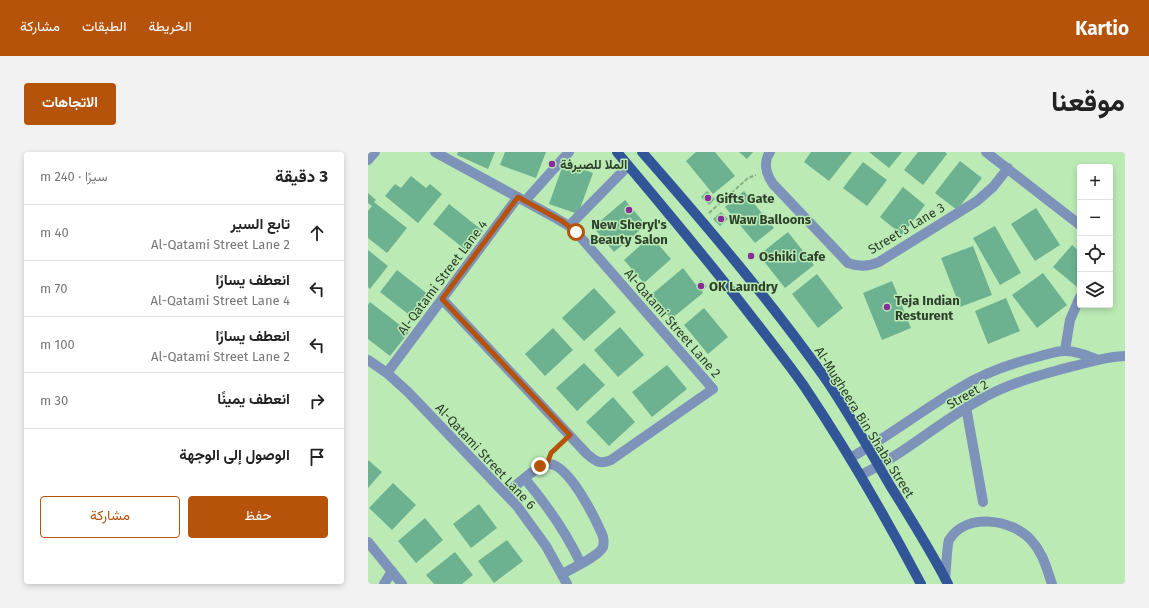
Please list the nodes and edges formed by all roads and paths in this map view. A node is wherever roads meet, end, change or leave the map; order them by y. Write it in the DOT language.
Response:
graph roads {
  1 [pos="375,152"];
  2 [pos="435,152"];
  3 [pos="568,152"];
  4 [pos="616,152"];
  5 [pos="642,152"];
  6 [pos="770,152"];
  7 [pos="986,152"];
  8 [pos="368,160"];
  9 [pos="628,166"];
  10 [pos="1008,168"];
  11 [pos="766,170"];
  12 [pos="522,199"];
  13 [pos="701,220"];
  14 [pos="1077,223"];
  15 [pos="569,226"];
  16 [pos="442,299"];
  17 [pos="1077,304"];
  18 [pos="1065,350"];
  19 [pos="1125,356"];
  20 [pos="368,360"];
  21 [pos="1098,360"];
  22 [pos="386,373"];
  23 [pos="966,408"];
  24 [pos="570,435"];
  25 [pos="868,448"];
  26 [pos="850,458"];
  27 [pos="547,464"];
  28 [pos="879,466"];
  29 [pos="861,476"];
  30 [pos="525,479"];
  31 [pos="506,494"];
  32 [pos="983,502"];
  33 [pos="368,542"];
  34 [pos="581,564"];
  35 [pos="392,571"];
  36 [pos="562,574"];
  37 [pos="947,582"];
  38 [pos="384,584"];
  39 [pos="402,584"];
  40 [pos="567,584"];
  41 [pos="921,584"];
  42 [pos="1052,584"];
  1 -- 8 [label="street"];
  2 -- 12 [label="street, Al-Qatami Street Lane 2"];
  3 -- 12 [label="street, Al-Qatami Street Lane 4"];
  4 -- 9 [label="main road"];
  5 -- 13 [label="main road, Al-Mugheera Bin Shaba Street"];
  6 -- 11 [label="street"];
  7 -- 10 [label="street"];
  9 -- 15 [label="street"];
  9 -- 26 [label="main road"];
  10 -- 11 [label="street, Street 3 Lane 3"];
  10 -- 14 [label="street"];
  11 -- 13 [label="path"];
  12 -- 15 [label="street, Al-Qatami Street Lane 2"];
  12 -- 16 [label="street, Al-Qatami Street Lane 4"];
  13 -- 25 [label="main road, Al-Mugheera Bin Shaba Street"];
  15 -- 24 [label="street, Al-Qatami Street Lane 2"];
  16 -- 22 [label="street, Al-Qatami Street Lane 4"];
  16 -- 24 [label="street, Al-Qatami Street Lane 2"];
  17 -- 18 [label="street"];
  18 -- 21 [label="street, Street 2"];
  18 -- 25 [label="street, Street 2"];
  19 -- 21 [label="street, Street 2"];
  20 -- 22 [label="street, Al-Qatami Street Lane 6"];
  21 -- 23 [label="street, Street 2"];
  22 -- 31 [label="street, Al-Qatami Street Lane 6"];
  23 -- 28 [label="street, Street 2"];
  23 -- 32 [label="street"];
  24 -- 27 [label="path"];
  25 -- 26 [label="street, Street 2"];
  25 -- 28 [label="main road, Al-Mugheera Bin Shaba Street"];
  26 -- 29 [label="main road"];
  27 -- 30 [label="street"];
  27 -- 34 [label="street"];
  28 -- 29 [label="street, Street 2"];
  28 -- 37 [label="main road, Al-Mugheera Bin Shaba Street"];
  29 -- 41 [label="main road"];
  30 -- 31 [label="street"];
  30 -- 34 [label="street"];
  31 -- 36 [label="street, Al-Qatami Street Lane 6"];
  33 -- 35 [label="street"];
  34 -- 36 [label="street"];
  35 -- 38 [label="street"];
  35 -- 39 [label="street"];
  36 -- 40 [label="street, Al-Qatami Street Lane 6"];
  37 -- 42 [label="street"];
}
